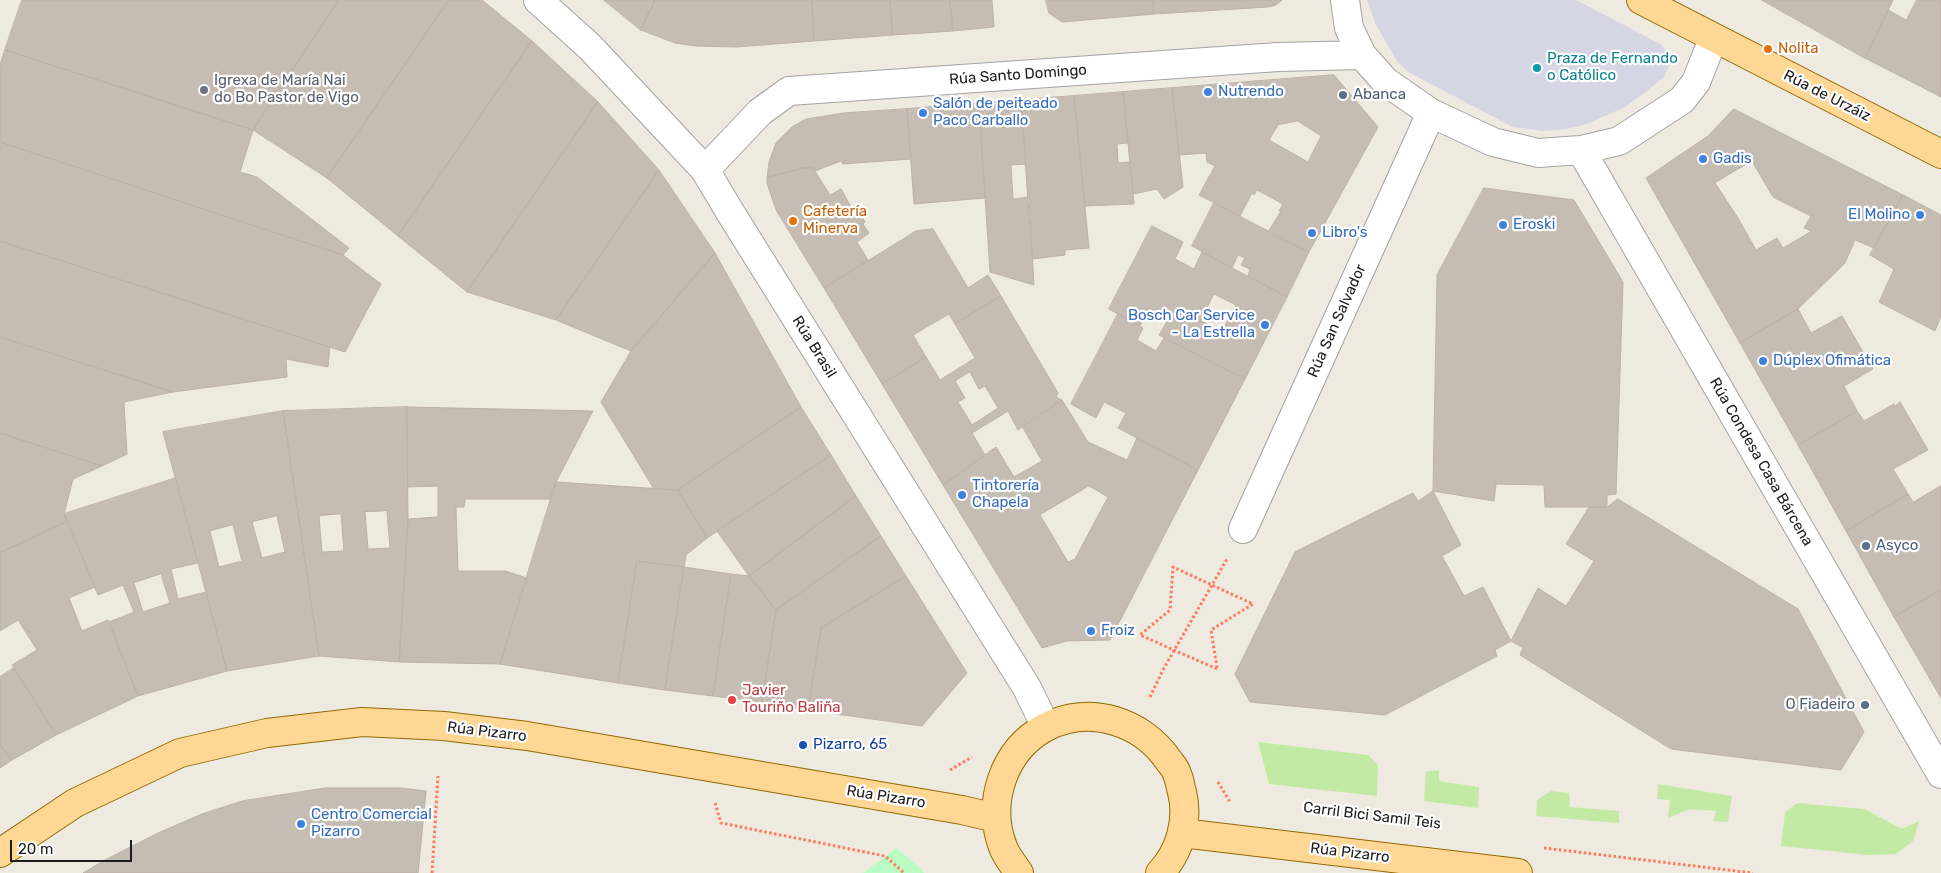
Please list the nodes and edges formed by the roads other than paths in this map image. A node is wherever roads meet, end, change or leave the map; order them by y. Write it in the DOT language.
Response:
graph roads {
  1 [pos="538,0"];
  2 [pos="1345,0"];
  3 [pos="1641,0"];
  4 [pos="1713,39"];
  5 [pos="1362,55"];
  6 [pos="1431,113"];
  7 [pos="1581,150"];
  8 [pos="1941,154"];
  9 [pos="706,170"];
  10 [pos="1243,529"];
  11 [pos="1046,727"];
  12 [pos="1941,774"];
  13 [pos="996,818"];
  14 [pos="1182,834"];
  15 [pos="0,853"];
  16 [pos="1019,873"];
  17 [pos="1160,873"];
  18 [pos="1518,873"];
  1 -- 9 [label="street, Rúa Brasil"];
  2 -- 5 [label="street"];
  3 -- 4 [label="main road, Rúa de Urzáiz"];
  4 -- 7 [label="street"];
  4 -- 8 [label="main road, Rúa de Urzáiz"];
  5 -- 6 [label="street"];
  5 -- 9 [label="street, Rúa Santo Domingo"];
  6 -- 7 [label="street"];
  6 -- 10 [label="street, Rúa San Salvador"];
  7 -- 12 [label="street, Rúa Condesa Casa Bárcena"];
  9 -- 11 [label="street, Rúa Brasil"];
  11 -- 13 [label="main road"];
  11 -- 14 [label="main road"];
  13 -- 15 [label="main road, Rúa Pizarro"];
  13 -- 16 [label="main road"];
  14 -- 17 [label="main road"];
  14 -- 18 [label="main road, Rúa Pizarro"];
}
